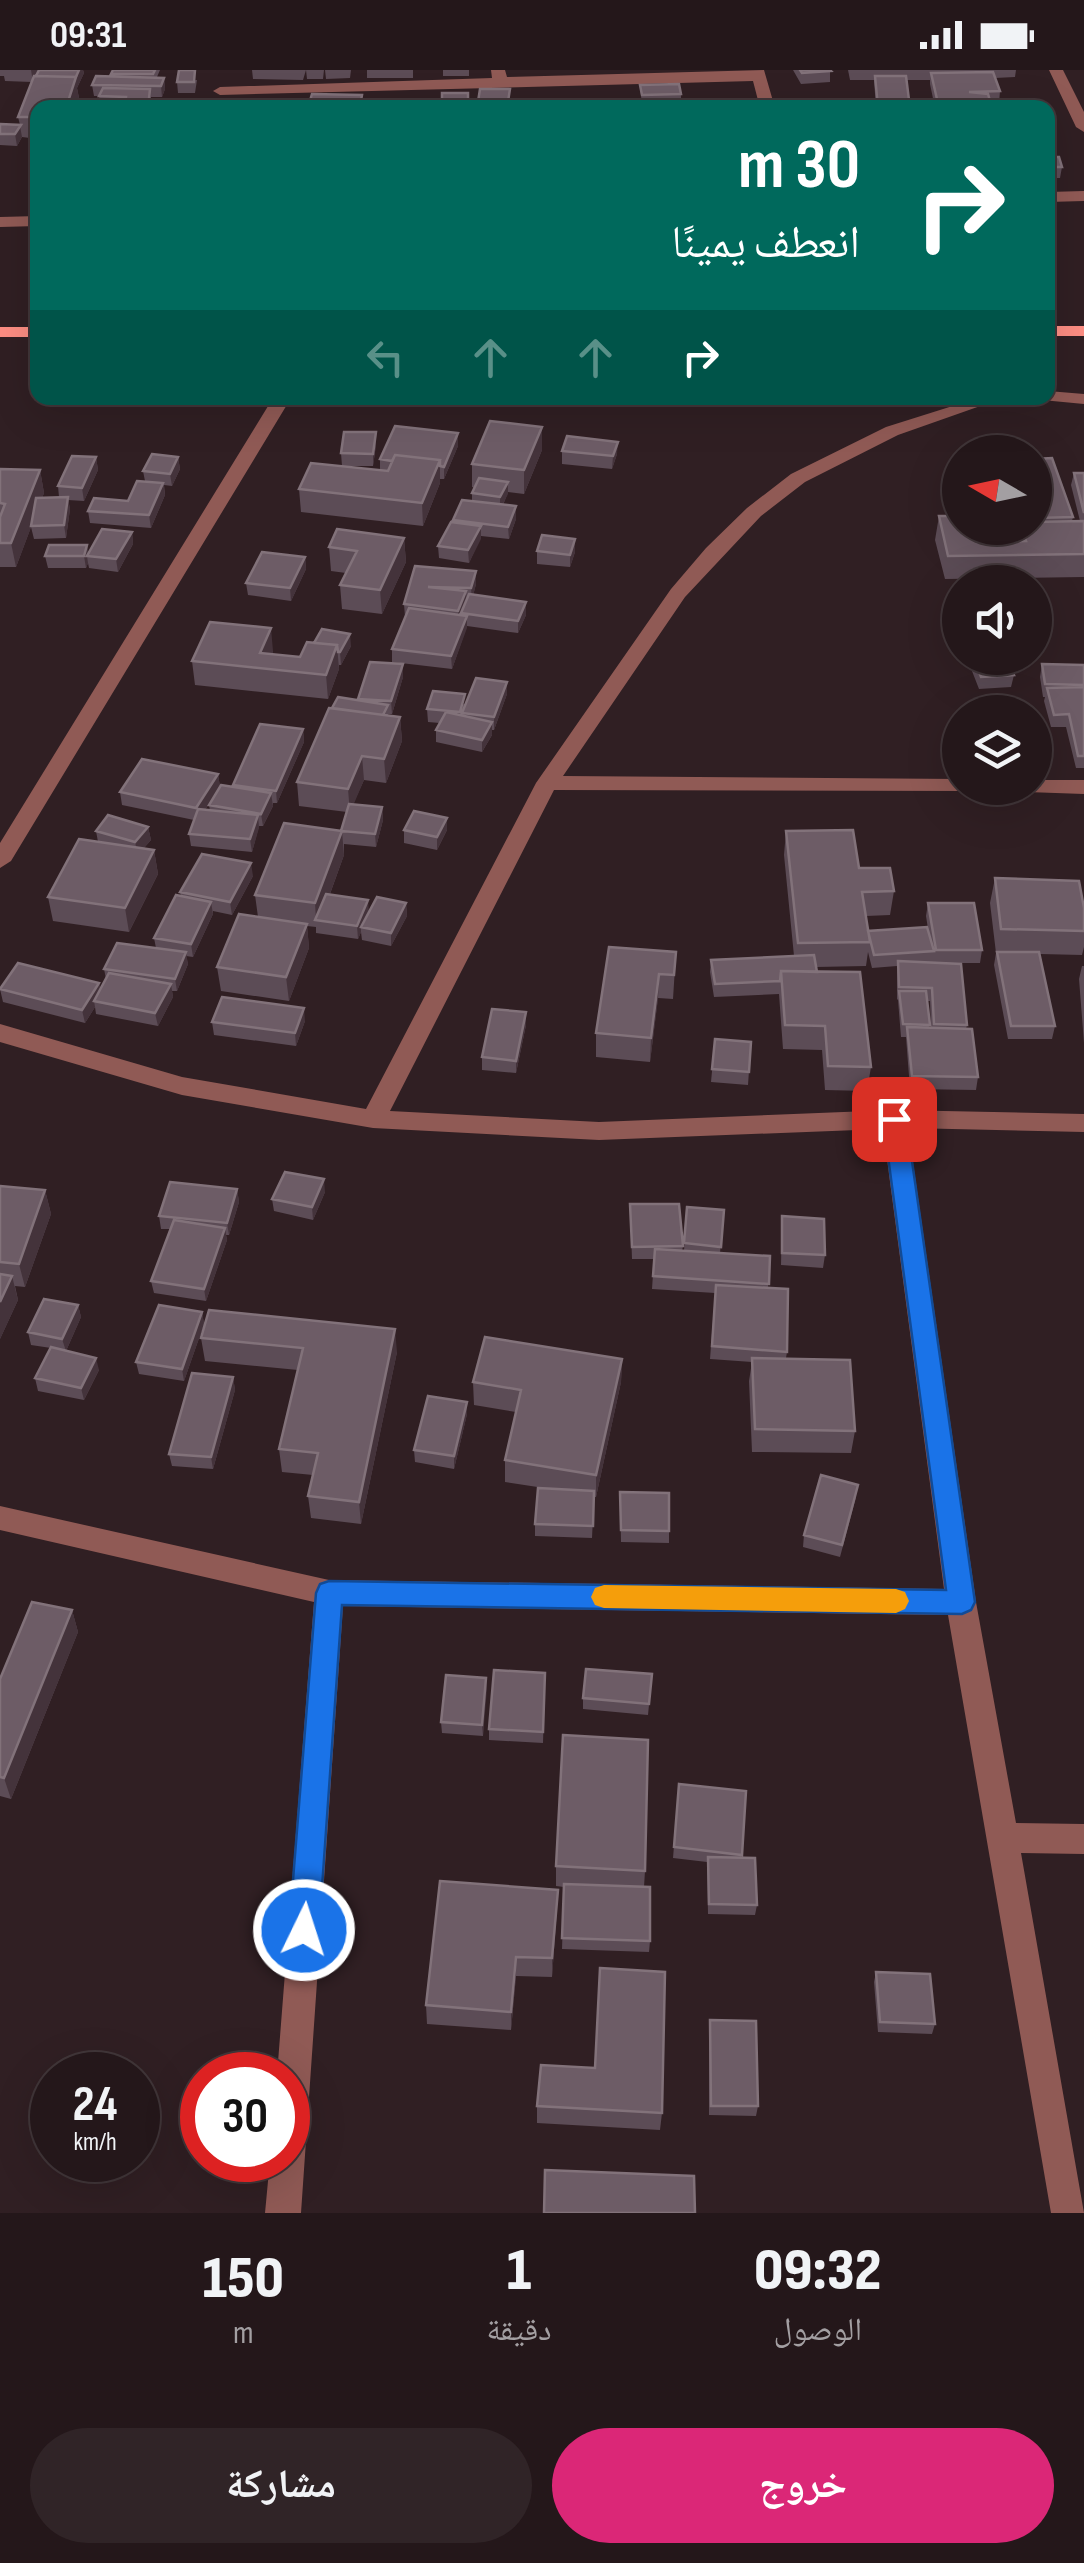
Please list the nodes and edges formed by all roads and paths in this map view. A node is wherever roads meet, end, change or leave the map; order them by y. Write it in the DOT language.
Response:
graph roads {
  1 [pos="222,70"];
  2 [pos="1056,70"];
  3 [pos="758,73"];
  4 [pos="499,76"];
  5 [pos="220,99"];
  6 [pos="766,100"];
  7 [pos="1084,127"];
  8 [pos="1055,196"];
  9 [pos="1084,196"];
  10 [pos="30,221"];
  11 [pos="0,222"];
  12 [pos="1055,331"];
  13 [pos="1084,331"];
  14 [pos="0,332"];
  15 [pos="30,332"];
  16 [pos="1055,397"];
  17 [pos="1084,399"];
  18 [pos="278,405"];
  19 [pos="972,405"];
  20 [pos="546,783"];
  21 [pos="942,786"];
  22 [pos="1052,787"];
  23 [pos="1084,787"];
  24 [pos="0,861"];
  25 [pos="0,1033"];
  26 [pos="374,1119"];
  27 [pos="894,1119"];
  28 [pos="1084,1123"];
  29 [pos="0,1518"];
  30 [pos="329,1593"];
  31 [pos="962,1602"];
  32 [pos="1003,1838"];
  33 [pos="1084,1838"];
  34 [pos="295,2052"];
  35 [pos="285,2182"];
  36 [pos="283,2213"];
  37 [pos="1069,2213"];
  1 -- 5 [label="street"];
  2 -- 7 [label="street"];
  3 -- 4 [label="street"];
  3 -- 6 [label="street"];
  4 -- 5 [label="street"];
  8 -- 9 [label="street"];
  10 -- 11 [label="street"];
  12 -- 13 [label="main road"];
  14 -- 15 [label="main road"];
  16 -- 17 [label="street"];
  18 -- 24 [label="street"];
  19 -- 20 [label="street"];
  20 -- 21 [label="street"];
  20 -- 26 [label="street"];
  22 -- 23 [label="street"];
  25 -- 26 [label="street"];
  26 -- 27 [label="street"];
  27 -- 28 [label="street"];
  27 -- 31 [label="street"];
  29 -- 30 [label="street"];
  30 -- 31 [label="street"];
  30 -- 34 [label="street"];
  31 -- 32 [label="street"];
  32 -- 33 [label="street"];
  32 -- 37 [label="street"];
  35 -- 36 [label="street"];
}
